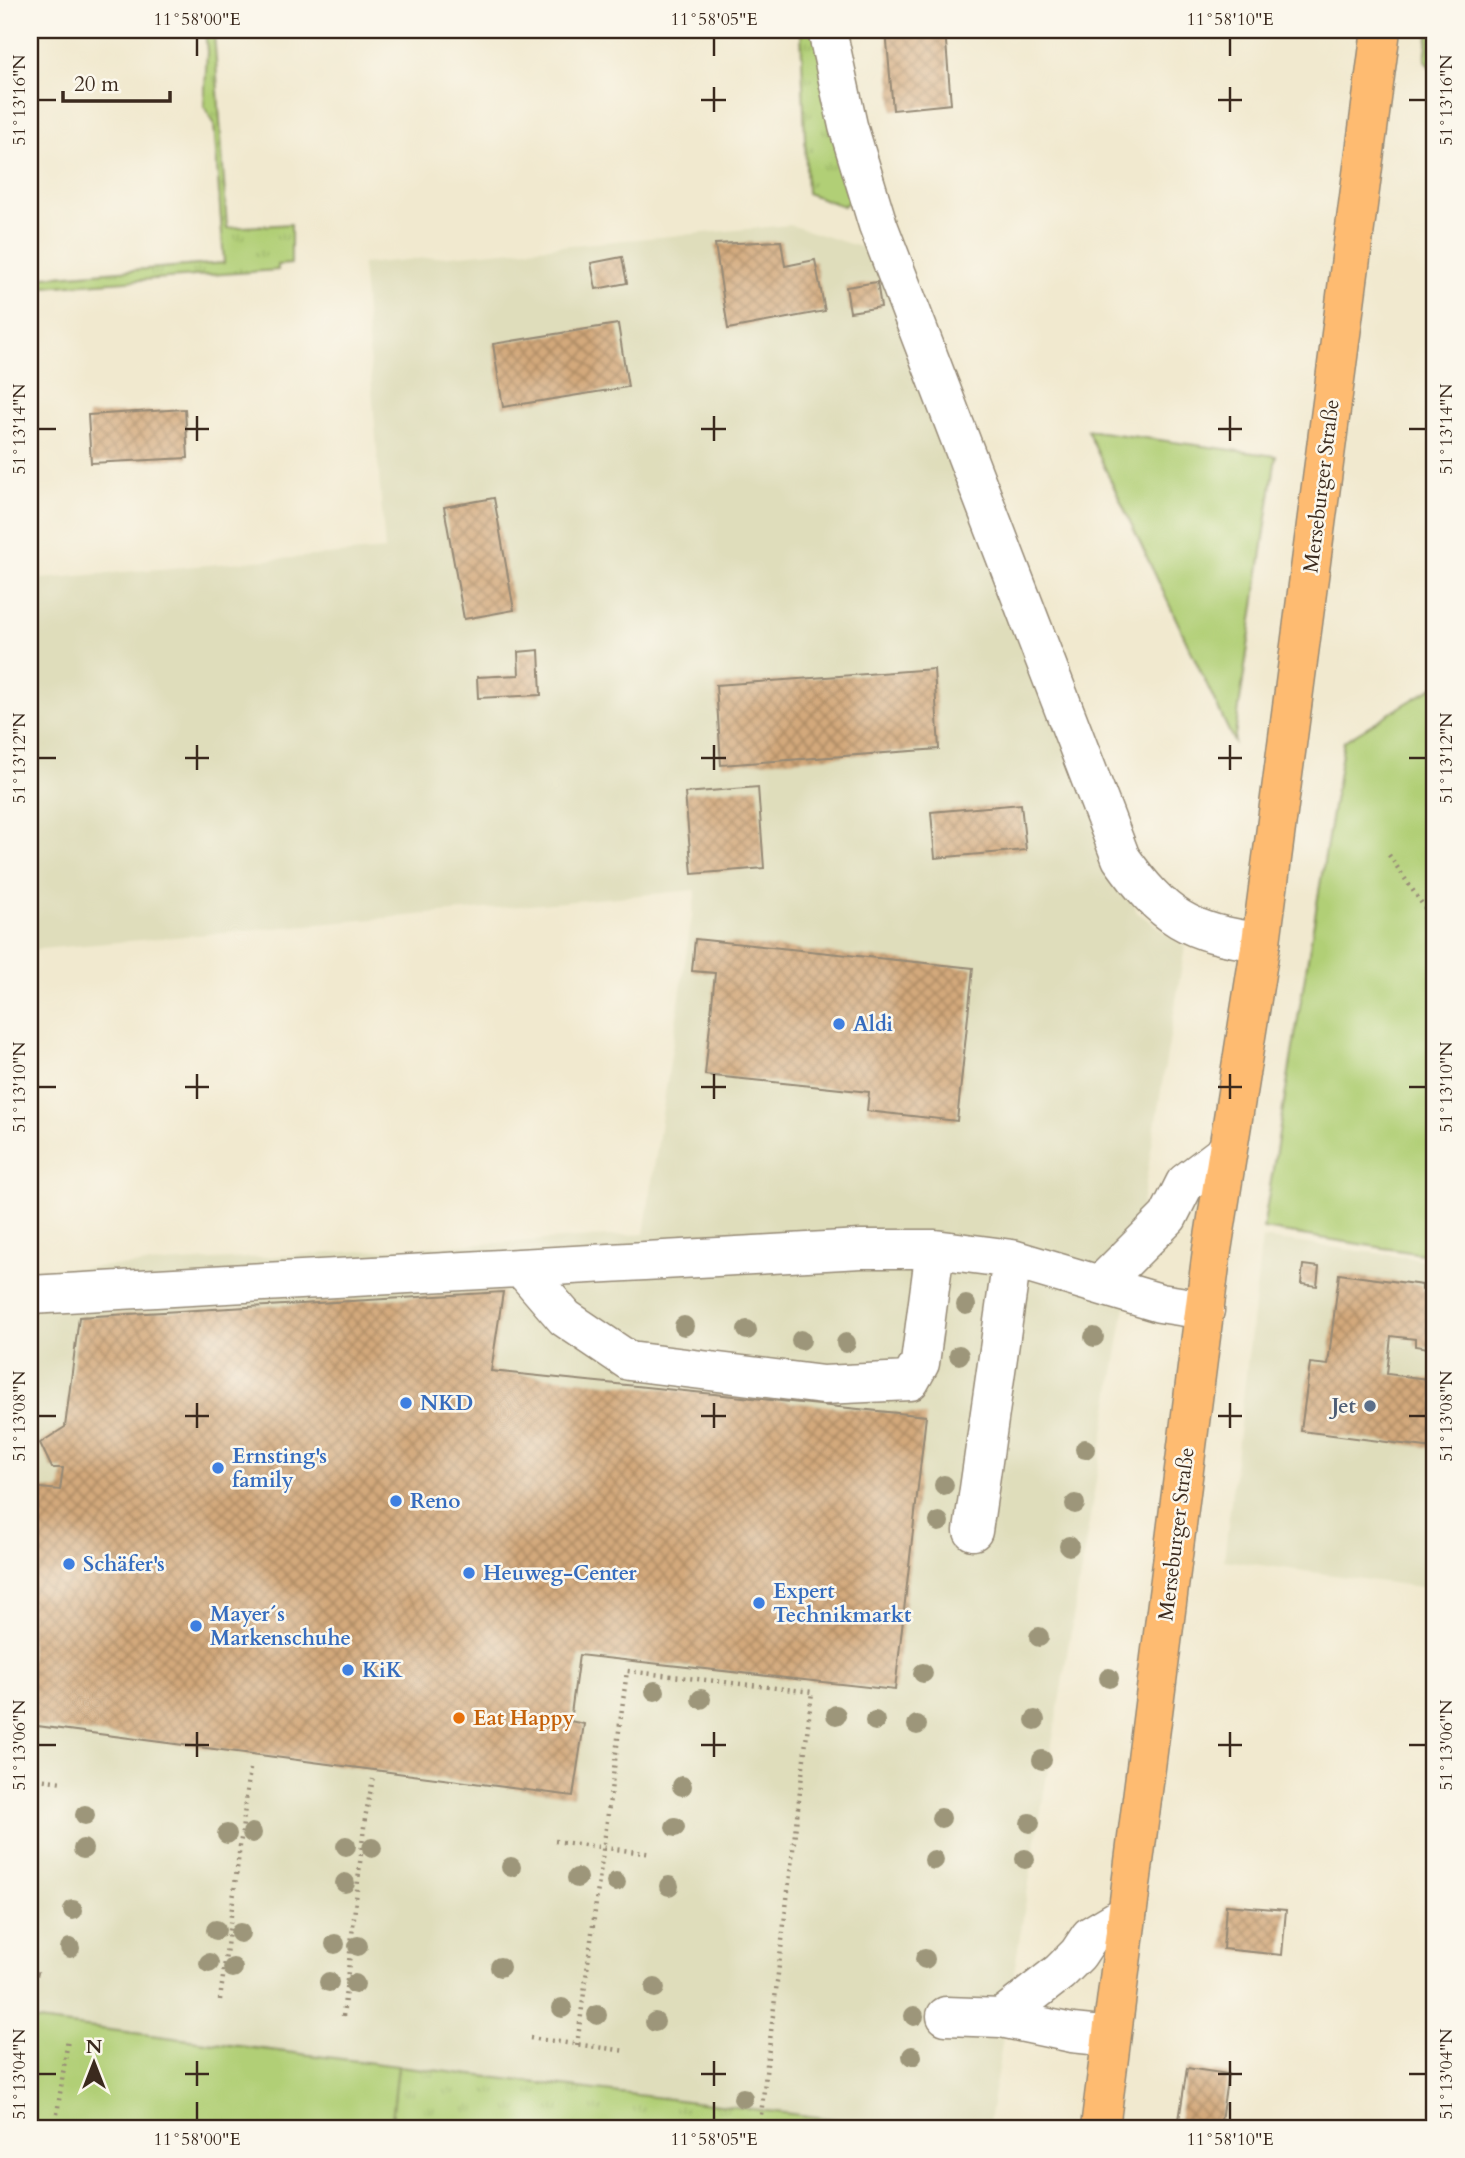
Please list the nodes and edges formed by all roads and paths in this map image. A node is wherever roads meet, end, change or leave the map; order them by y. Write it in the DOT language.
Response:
graph roads {
  1 [pos="827,30"];
  2 [pos="1381,30"];
  3 [pos="1389,855"];
  4 [pos="1435,923"];
  5 [pos="1261,942"];
  6 [pos="1226,1152"];
  7 [pos="935,1249"];
  8 [pos="1012,1259"];
  9 [pos="522,1268"];
  10 [pos="1101,1284"];
  11 [pos="30,1295"];
  12 [pos="1205,1310"];
  13 [pos="973,1531"];
  14 [pos="250,1769"];
  15 [pos="30,1778"];
  16 [pos="373,1779"];
  17 [pos="63,1782"];
  18 [pos="555,1841"];
  19 [pos="603,1847"];
  20 [pos="652,1854"];
  21 [pos="1127,1914"];
  22 [pos="30,1972"];
  23 [pos="41,1974"];
  24 [pos="220,2000"];
  25 [pos="344,2015"];
  26 [pos="946,2016"];
  27 [pos="1001,2018"];
  28 [pos="1111,2037"];
  29 [pos="530,2038"];
  30 [pos="68,2039"];
  31 [pos="577,2045"];
  32 [pos="626,2051"];
  33 [pos="55,2128"];
  34 [pos="790,2128"];
  35 [pos="1100,2128"];
  1 -- 5 [label="street"];
  2 -- 5 [label="main road, Merseburger Straße"];
  3 -- 4 [label="path"];
  5 -- 6 [label="main road, Merseburger Straße"];
  6 -- 10 [label="street"];
  6 -- 12 [label="main road, Merseburger Straße"];
  7 -- 8 [label="street"];
  7 -- 9 [label="street"];
  7 -- 9 [label="street"];
  8 -- 10 [label="street"];
  8 -- 13 [label="street"];
  9 -- 11 [label="street"];
  10 -- 12 [label="street"];
  12 -- 21 [label="main road, Merseburger Straße"];
  14 -- 24 [label="path"];
  15 -- 17 [label="path"];
  16 -- 25 [label="path"];
  18 -- 19 [label="path"];
  19 -- 20 [label="path"];
  19 -- 31 [label="path"];
  19 -- 34 [label="path"];
  21 -- 27 [label="street"];
  21 -- 28 [label="main road, Merseburger Straße"];
  22 -- 23 [label="path"];
  26 -- 27 [label="street"];
  27 -- 28 [label="street"];
  28 -- 35 [label="main road, Merseburger Straße"];
  29 -- 31 [label="path"];
  30 -- 33 [label="path"];
  31 -- 32 [label="path"];
}
